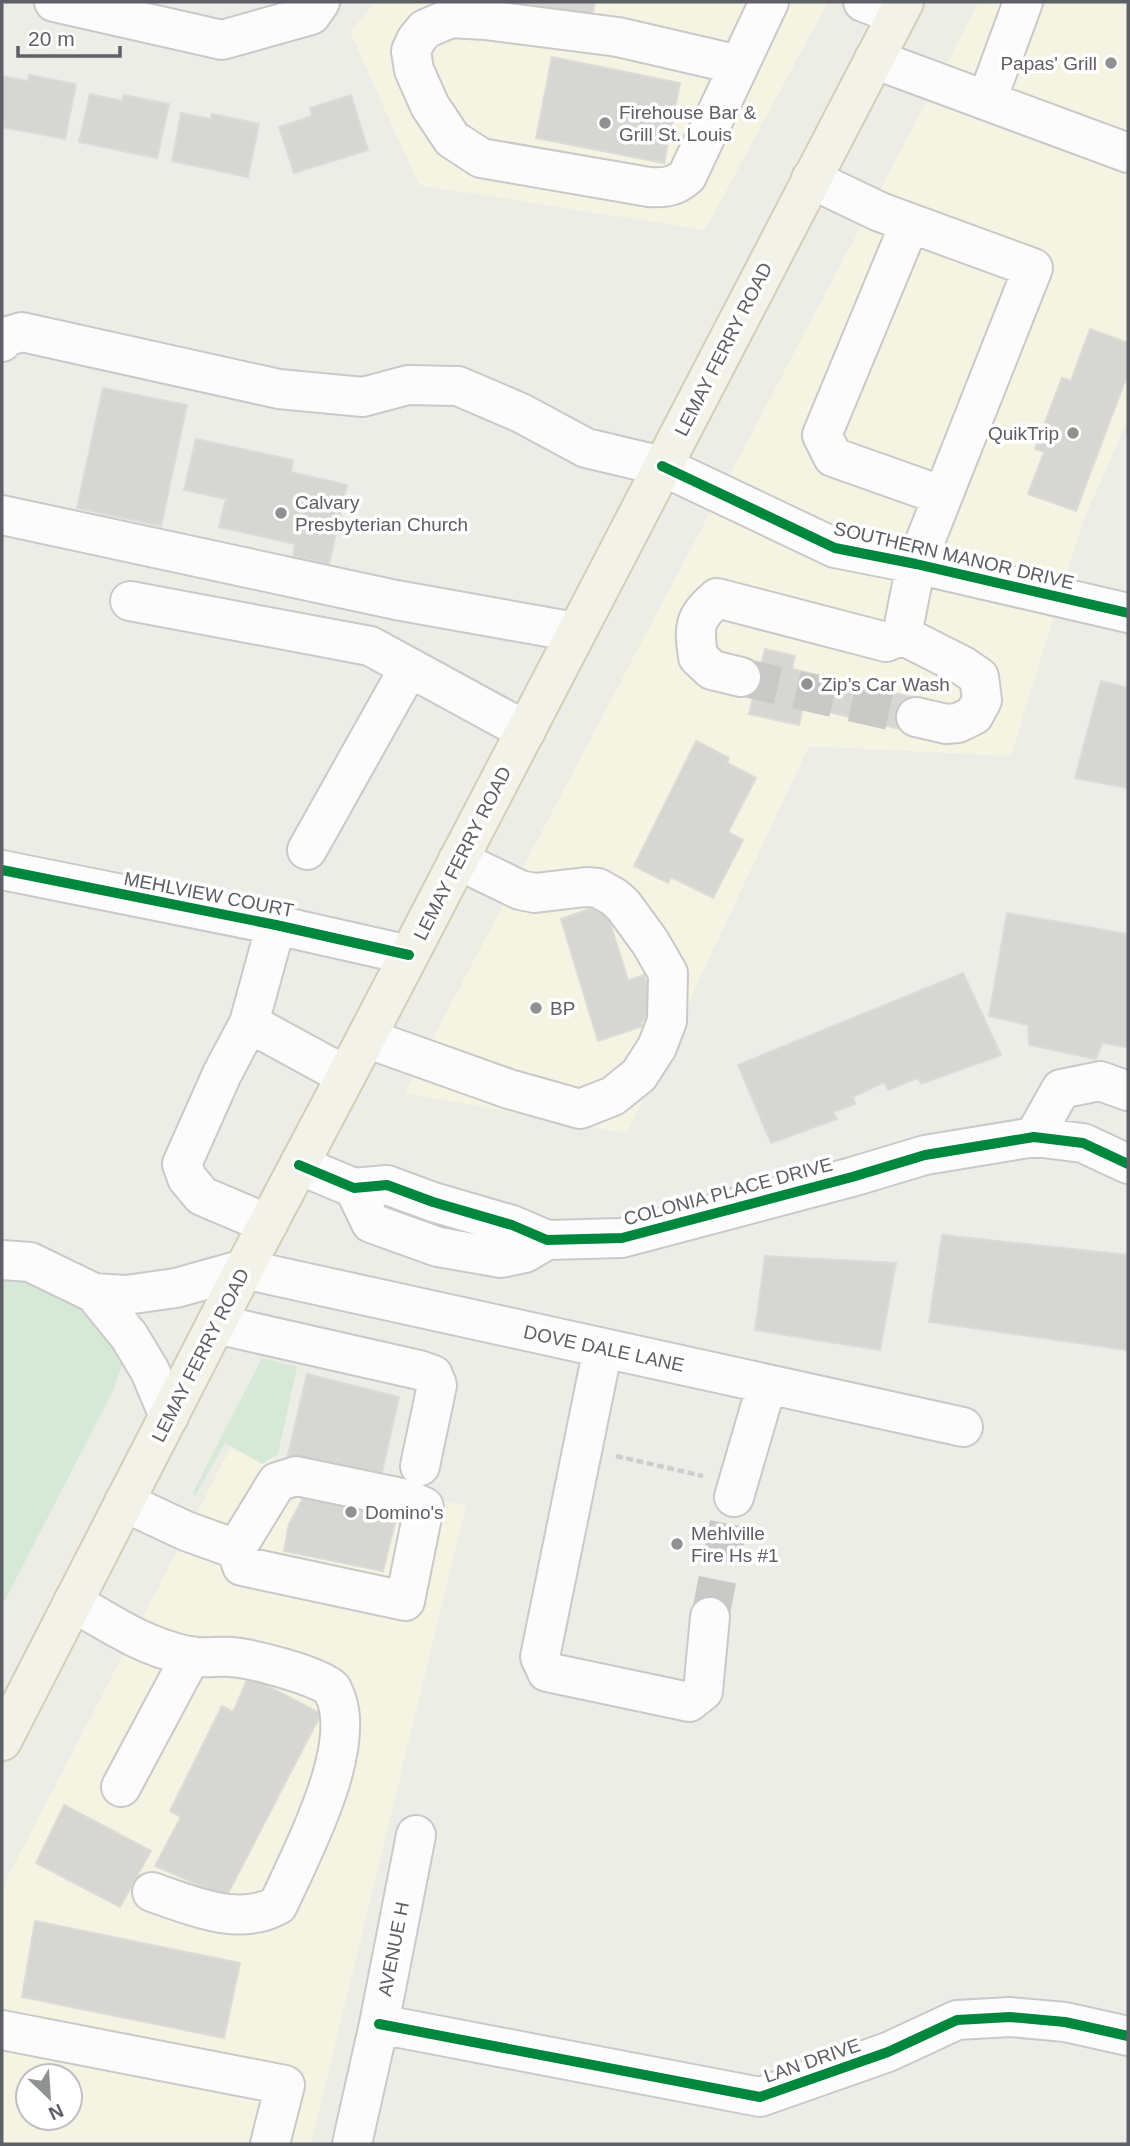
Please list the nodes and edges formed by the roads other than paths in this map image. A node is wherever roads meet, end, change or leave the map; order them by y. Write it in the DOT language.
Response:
graph roads {
  1 [pos="54,2"];
  2 [pos="320,2"];
  3 [pos="769,2"];
  4 [pos="863,2"];
  5 [pos="1023,2"];
  6 [pos="901,8"];
  7 [pos="874,59"];
  8 [pos="739,65"];
  9 [pos="987,100"];
  10 [pos="1128,153"];
  11 [pos="811,178"];
  12 [pos="910,223"];
  13 [pos="2,342"];
  14 [pos="662,466"];
  15 [pos="943,496"];
  16 [pos="2,515"];
  17 [pos="916,564"];
  18 [pos="130,601"];
  19 [pos="1128,613"];
  20 [pos="575,632"];
  21 [pos="902,635"];
  22 [pos="409,668"];
  23 [pos="741,677"];
  24 [pos="916,717"];
  25 [pos="526,731"];
  26 [pos="307,849"];
  27 [pos="458,860"];
  28 [pos="2,870"];
  29 [pos="276,925"];
  30 [pos="409,956"];
  31 [pos="249,1023"];
  32 [pos="366,1038"];
  33 [pos="346,1076"];
  34 [pos="1128,1091"];
  35 [pos="1034,1136"];
  36 [pos="1128,1164"];
  37 [pos="299,1165"];
  38 [pos="268,1224"];
  39 [pos="2,1260"];
  40 [pos="244,1269"];
  41 [pos="94,1293"];
  42 [pos="216,1324"];
  43 [pos="603,1348"];
  44 [pos="767,1384"];
  45 [pos="169,1416"];
  46 [pos="963,1427"];
  47 [pos="419,1466"];
  48 [pos="739,1480"];
  49 [pos="124,1502"];
  50 [pos="239,1558"];
  51 [pos="73,1602"];
  52 [pos="710,1617"];
  53 [pos="191,1656"];
  54 [pos="2,1741"];
  55 [pos="121,1787"];
  56 [pos="416,1835"];
  57 [pos="152,1892"];
  58 [pos="379,2024"];
  59 [pos="2,2030"];
  60 [pos="1128,2036"];
  61 [pos="270,2144"];
  62 [pos="352,2144"];
  1 -- 2 [label="street"];
  3 -- 8 [label="street"];
  4 -- 6 [label="street"];
  5 -- 9 [label="street"];
  6 -- 7 [label="main road, LEMAY FERRY ROAD"];
  7 -- 9 [label="street"];
  7 -- 11 [label="main road, LEMAY FERRY ROAD"];
  8 -- 8 [label="street"];
  9 -- 10 [label="street"];
  11 -- 12 [label="street"];
  11 -- 14 [label="main road, LEMAY FERRY ROAD"];
  12 -- 15 [label="street"];
  12 -- 15 [label="street"];
  13 -- 14 [label="street, SOUTHERN MANOR DRIVE"];
  14 -- 17 [label="street, SOUTHERN MANOR DRIVE"];
  14 -- 20 [label="main road, LEMAY FERRY ROAD"];
  15 -- 17 [label="street"];
  16 -- 20 [label="street"];
  17 -- 19 [label="street, SOUTHERN MANOR DRIVE"];
  17 -- 21 [label="street"];
  18 -- 22 [label="street"];
  20 -- 25 [label="main road, LEMAY FERRY ROAD"];
  21 -- 23 [label="street"];
  21 -- 24 [label="street"];
  22 -- 25 [label="street"];
  22 -- 26 [label="street"];
  25 -- 27 [label="main road, LEMAY FERRY ROAD"];
  27 -- 30 [label="main road, LEMAY FERRY ROAD"];
  27 -- 32 [label="street"];
  28 -- 29 [label="street, MEHLVIEW COURT"];
  29 -- 30 [label="street, MEHLVIEW COURT"];
  29 -- 31 [label="street"];
  30 -- 32 [label="main road, LEMAY FERRY ROAD"];
  31 -- 33 [label="street"];
  31 -- 38 [label="street"];
  32 -- 33 [label="main road, LEMAY FERRY ROAD"];
  33 -- 37 [label="main road, LEMAY FERRY ROAD"];
  34 -- 35 [label="street"];
  35 -- 36 [label="street, COLONIA PLACE DRIVE"];
  35 -- 37 [label="street, COLONIA PLACE DRIVE"];
  37 -- 38 [label="main road, LEMAY FERRY ROAD"];
  38 -- 40 [label="main road, LEMAY FERRY ROAD"];
  39 -- 41 [label="street"];
  40 -- 41 [label="street"];
  40 -- 42 [label="main road, LEMAY FERRY ROAD"];
  40 -- 43 [label="street, DOVE DALE LANE"];
  41 -- 45 [label="street"];
  42 -- 45 [label="main road, LEMAY FERRY ROAD"];
  42 -- 47 [label="street"];
  43 -- 44 [label="street, DOVE DALE LANE"];
  43 -- 52 [label="street"];
  44 -- 46 [label="street, DOVE DALE LANE"];
  44 -- 48 [label="street"];
  45 -- 49 [label="main road, LEMAY FERRY ROAD"];
  49 -- 50 [label="street"];
  49 -- 51 [label="main road, LEMAY FERRY ROAD"];
  50 -- 50 [label="street"];
  51 -- 53 [label="street"];
  51 -- 54 [label="main road, LEMAY FERRY ROAD"];
  53 -- 55 [label="street"];
  53 -- 57 [label="street"];
  56 -- 58 [label="street, AVENUE H"];
  58 -- 60 [label="street, LAN DRIVE"];
  58 -- 62 [label="street, AVENUE H"];
  59 -- 61 [label="street"];
}
